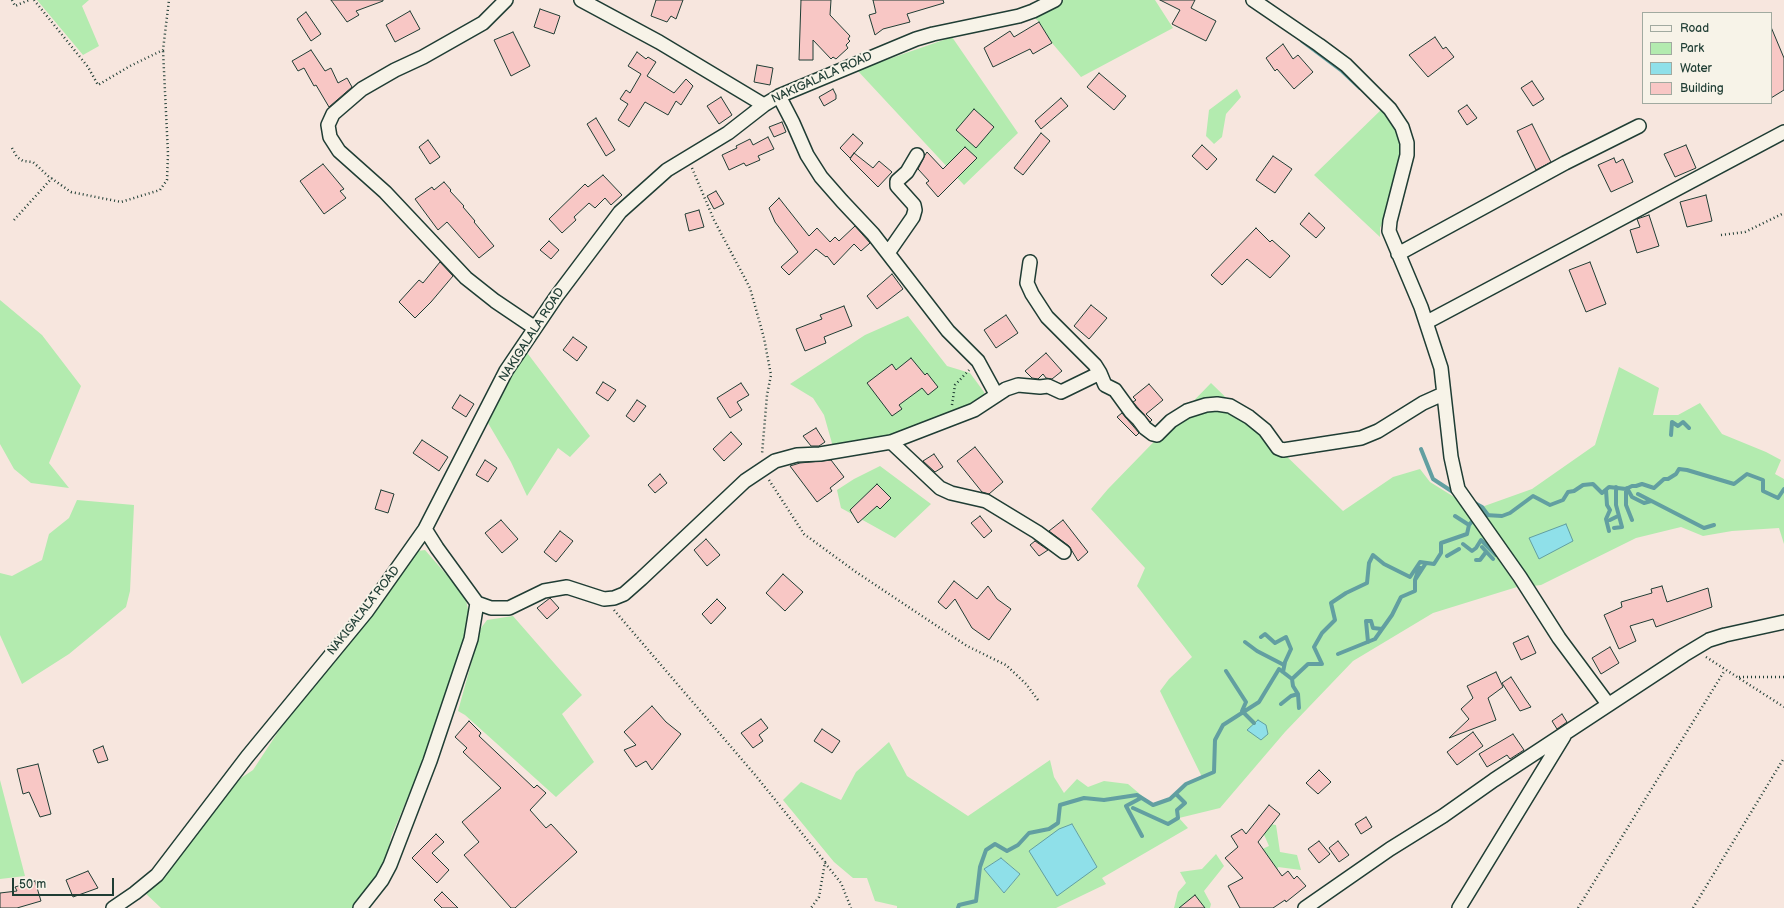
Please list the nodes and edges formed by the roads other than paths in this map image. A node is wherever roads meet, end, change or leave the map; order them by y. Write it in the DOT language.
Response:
graph roads {
  1 [pos="506,0"];
  2 [pos="581,0"];
  3 [pos="1054,0"];
  4 [pos="1253,0"];
  5 [pos="779,96"];
  6 [pos="764,105"];
  7 [pos="1639,126"];
  8 [pos="1784,132"];
  9 [pos="917,155"];
  10 [pos="888,252"];
  11 [pos="1398,254"];
  12 [pos="1030,262"];
  13 [pos="1427,322"];
  14 [pos="535,328"];
  15 [pos="1100,373"];
  16 [pos="996,394"];
  17 [pos="1443,394"];
  18 [pos="891,442"];
  19 [pos="425,529"];
  20 [pos="1064,552"];
  21 [pos="477,603"];
  22 [pos="1784,622"];
  23 [pos="1608,704"];
  24 [pos="1568,731"];
  25 [pos="113,908"];
  26 [pos="360,908"];
  27 [pos="1305,908"];
  28 [pos="1459,908"];
  1 -- 14 [label="street"];
  2 -- 6 [label="street"];
  3 -- 5 [label="street, NAKIGALALA ROAD"];
  4 -- 11 [label="street"];
  5 -- 6 [label="street, NAKIGALALA ROAD"];
  5 -- 10 [label="street"];
  6 -- 14 [label="street, NAKIGALALA ROAD"];
  7 -- 11 [label="street"];
  8 -- 13 [label="street"];
  9 -- 10 [label="street"];
  10 -- 16 [label="street"];
  11 -- 13 [label="street"];
  12 -- 15 [label="street"];
  13 -- 17 [label="street"];
  14 -- 19 [label="street, NAKIGALALA ROAD"];
  15 -- 16 [label="street"];
  15 -- 17 [label="street"];
  16 -- 18 [label="street"];
  17 -- 23 [label="street"];
  18 -- 20 [label="street"];
  18 -- 21 [label="street"];
  19 -- 21 [label="street"];
  19 -- 25 [label="street, NAKIGALALA ROAD"];
  21 -- 26 [label="street"];
  22 -- 23 [label="street"];
  23 -- 24 [label="street"];
  24 -- 27 [label="street"];
  24 -- 28 [label="street"];
}
